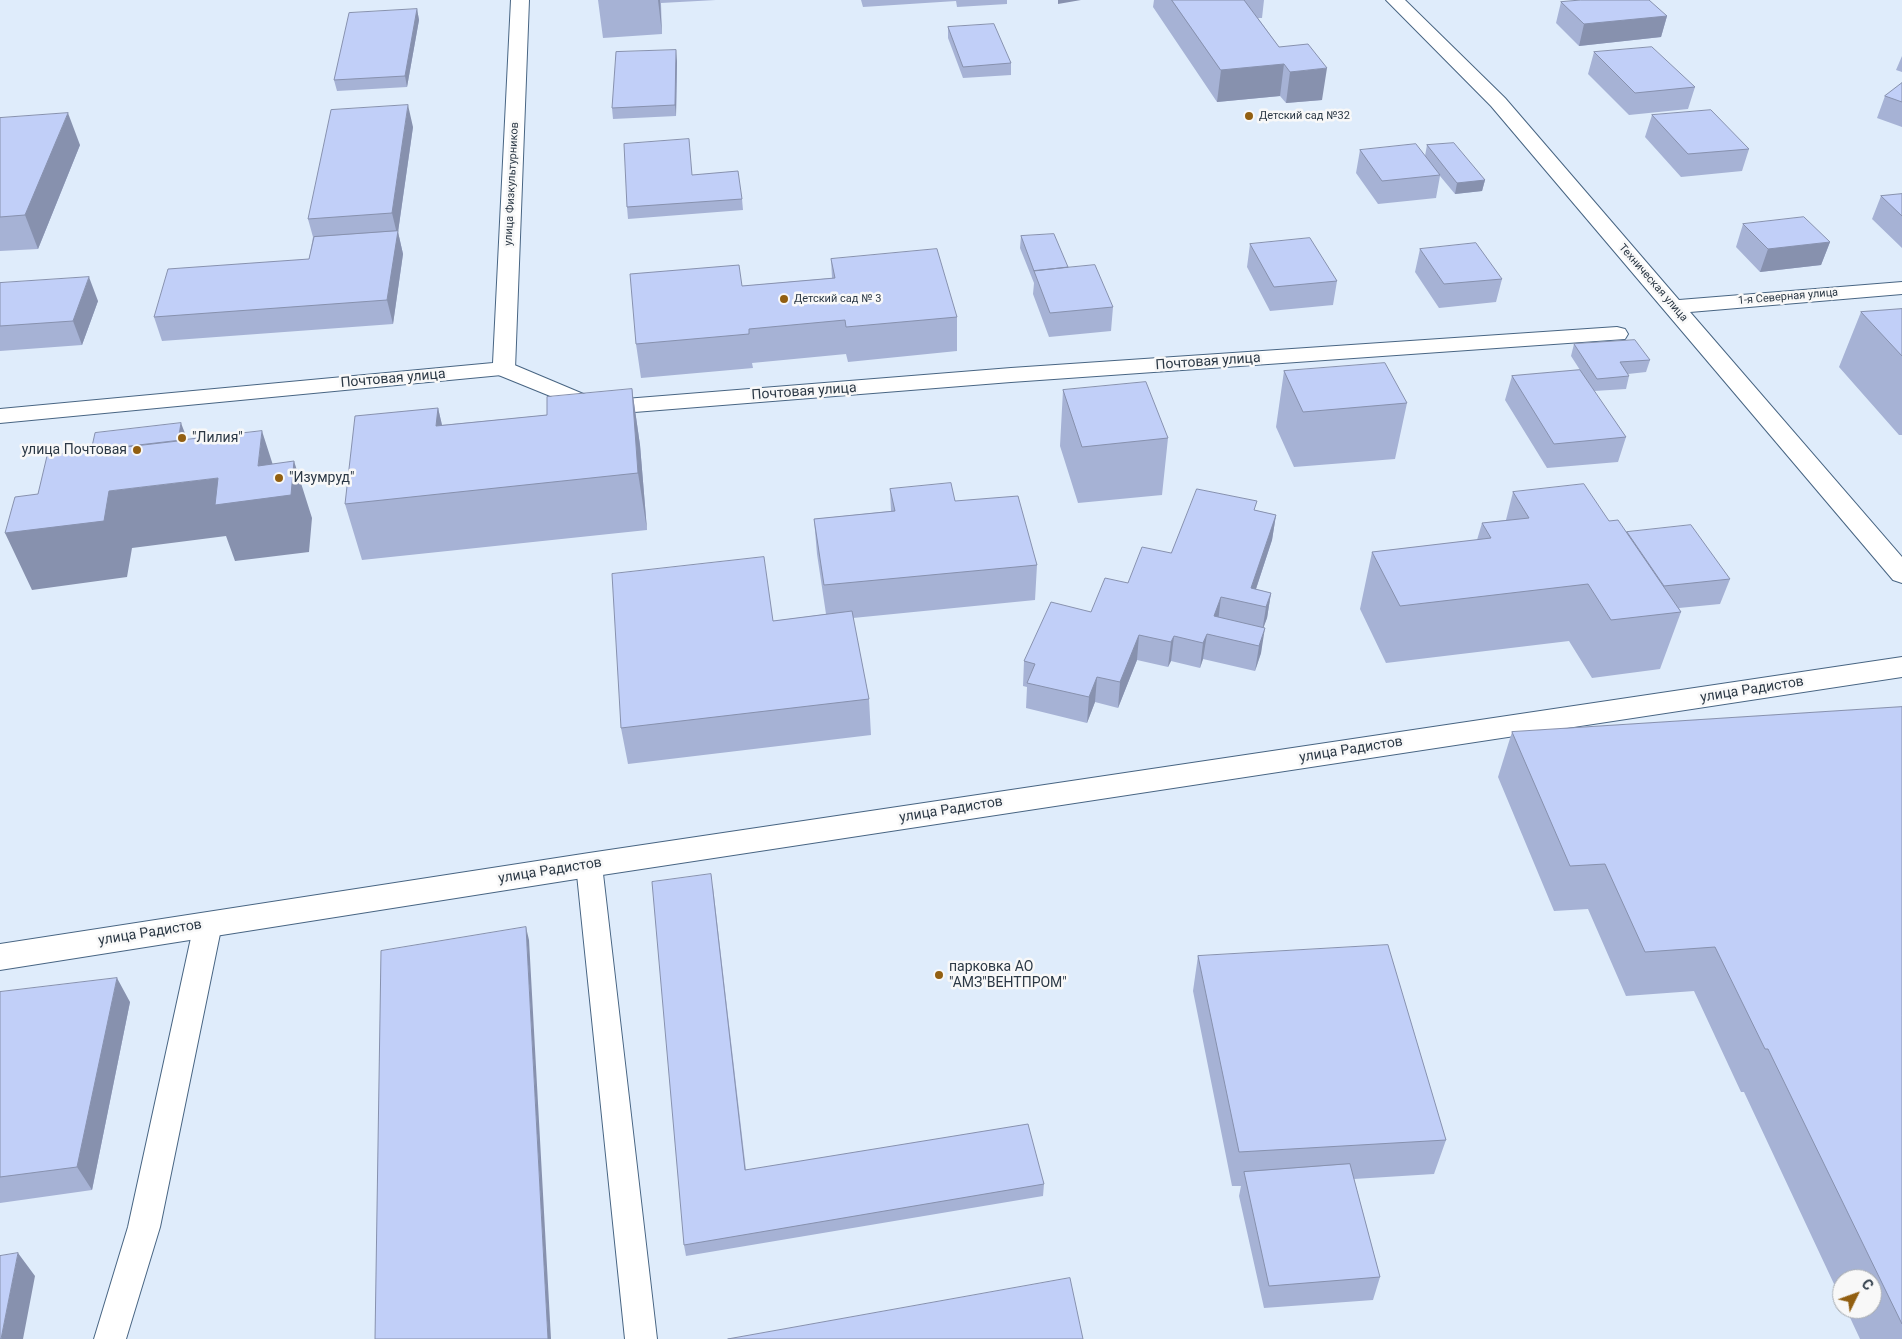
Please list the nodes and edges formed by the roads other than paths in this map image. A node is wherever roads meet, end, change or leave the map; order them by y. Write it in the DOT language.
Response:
graph roads {
  1 [pos="520,0"];
  2 [pos="1395,0"];
  3 [pos="1902,288"];
  4 [pos="1674,307"];
  5 [pos="1617,334"];
  6 [pos="504,369"];
  7 [pos="0,416"];
  8 [pos="1902,574"];
  9 [pos="1902,667"];
  10 [pos="589,865"];
  11 [pos="208,924"];
  12 [pos="0,957"];
  13 [pos="110,1339"];
  14 [pos="641,1339"];
  1 -- 6 [label="street, улица Физкультурников"];
  2 -- 4 [label="street, Техническая улица"];
  3 -- 4 [label="street, 1-я Северная улица"];
  4 -- 8 [label="street, Техническая улица"];
  5 -- 6 [label="street, Почтовая улица"];
  6 -- 7 [label="street, Почтовая улица"];
  9 -- 10 [label="street, улица Радистов"];
  10 -- 11 [label="street, улица Радистов"];
  10 -- 14 [label="lane"];
  11 -- 12 [label="street, улица Радистов"];
  11 -- 13 [label="lane"];
}
